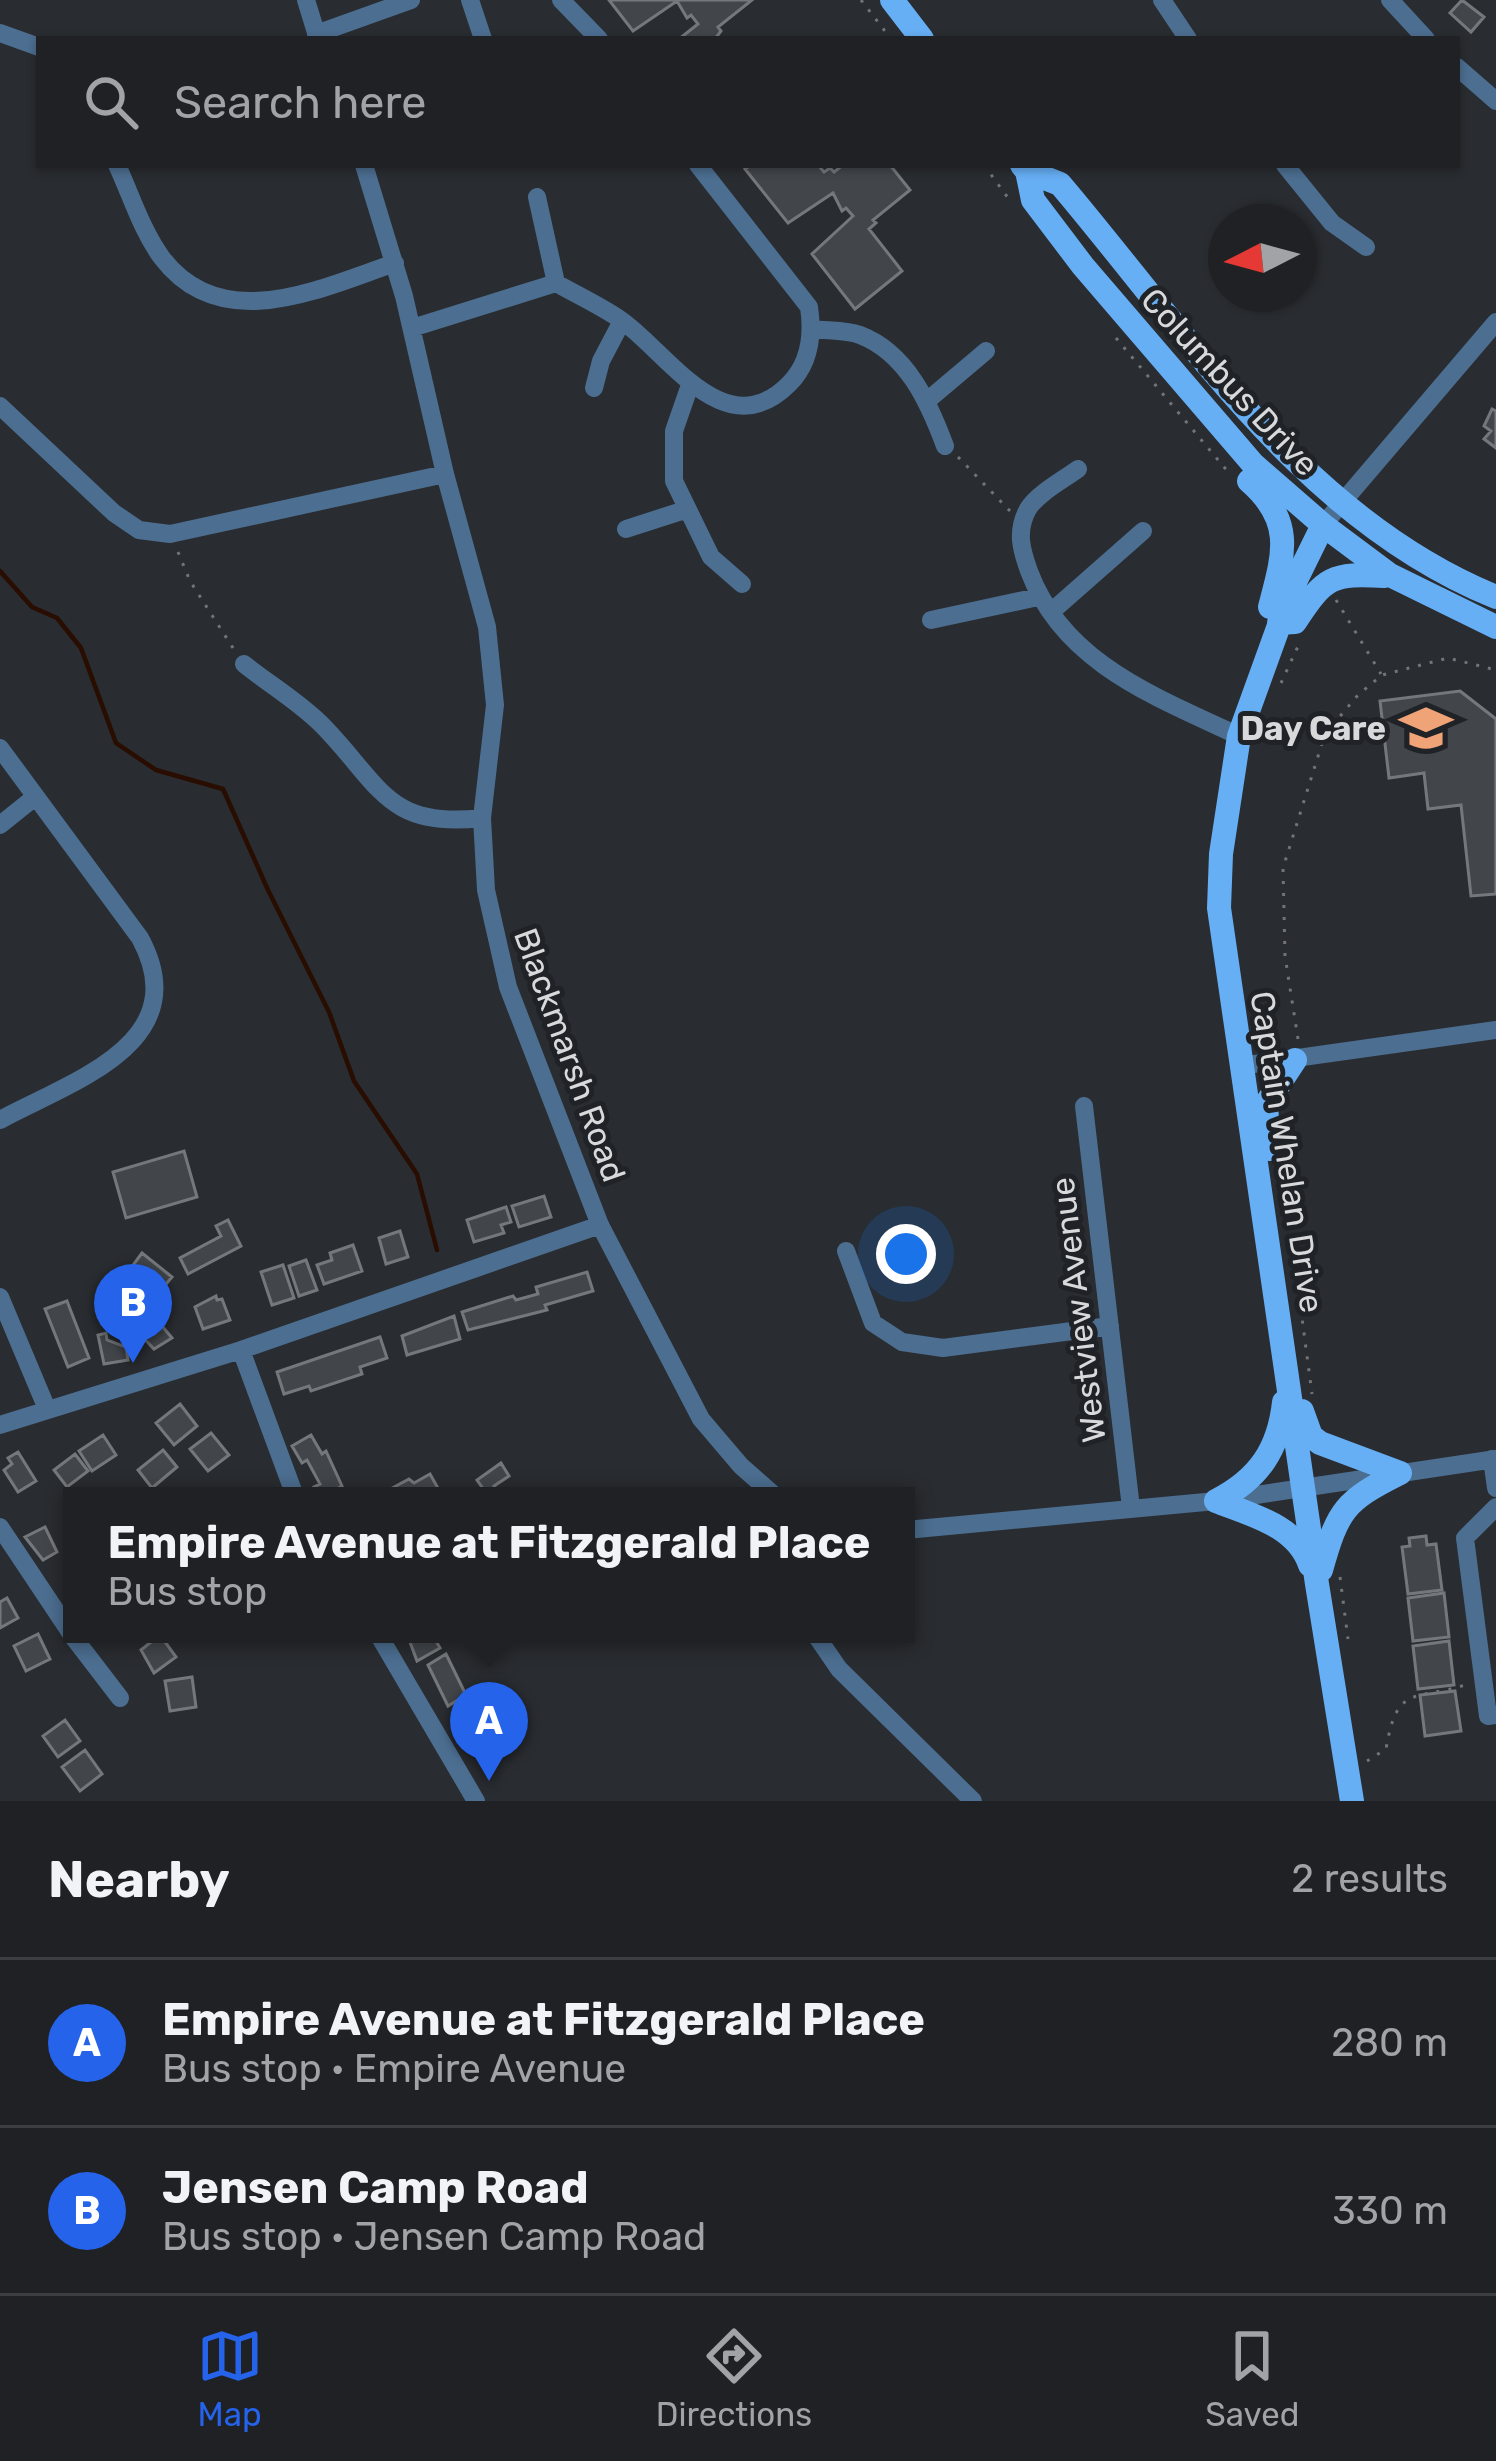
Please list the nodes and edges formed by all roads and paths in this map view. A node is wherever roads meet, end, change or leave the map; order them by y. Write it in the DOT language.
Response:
graph roads {
  1 [pos="306,0"];
  2 [pos="411,0"];
  3 [pos="470,0"];
  4 [pos="561,0"];
  5 [pos="861,0"];
  6 [pos="892,0"];
  7 [pos="1162,0"];
  8 [pos="1390,0"];
  9 [pos="0,33"];
  10 [pos="317,36"];
  11 [pos="482,36"];
  12 [pos="596,36"];
  13 [pos="889,36"];
  14 [pos="920,36"];
  15 [pos="1186,36"];
  16 [pos="1423,36"];
  17 [pos="36,46"];
  18 [pos="1460,70"];
  19 [pos="1496,101"];
  20 [pos="118,168"];
  21 [pos="365,168"];
  22 [pos="700,168"];
  23 [pos="1025,168"];
  24 [pos="1288,168"];
  25 [pos="537,197"];
  26 [pos="1366,247"];
  27 [pos="395,263"];
  28 [pos="556,283"];
  29 [pos="622,321"];
  30 [pos="1496,322"];
  31 [pos="412,328"];
  32 [pos="812,329"];
  33 [pos="986,351"];
  34 [pos="690,385"];
  35 [pos="594,388"];
  36 [pos="928,400"];
  37 [pos="0,406"];
  38 [pos="1205,411"];
  39 [pos="945,446"];
  40 [pos="1078,469"];
  41 [pos="445,474"];
  42 [pos="1340,502"];
  43 [pos="686,510"];
  44 [pos="1323,525"];
  45 [pos="626,529"];
  46 [pos="1143,531"];
  47 [pos="170,534"];
  48 [pos="1018,542"];
  49 [pos="1390,575"];
  50 [pos="742,584"];
  51 [pos="1333,590"];
  52 [pos="1496,597"];
  53 [pos="1044,604"];
  54 [pos="931,620"];
  55 [pos="1279,623"];
  56 [pos="1496,627"];
  57 [pos="1307,628"];
  58 [pos="244,664"];
  59 [pos="1263,668"];
  60 [pos="1496,670"];
  61 [pos="1382,675"];
  62 [pos="1274,699"];
  63 [pos="1239,736"];
  64 [pos="0,748"];
  65 [pos="35,797"];
  66 [pos="482,818"];
  67 [pos="0,825"];
  68 [pos="1496,1030"];
  69 [pos="1298,1059"];
  70 [pos="1240,1066"];
  71 [pos="1084,1106"];
  72 [pos="0,1120"];
  73 [pos="1280,1151"];
  74 [pos="600,1225"];
  75 [pos="846,1251"];
  76 [pos="0,1297"];
  77 [pos="1277,1310"];
  78 [pos="1110,1326"];
  79 [pos="241,1350"];
  80 [pos="1288,1370"];
  81 [pos="1312,1397"];
  82 [pos="47,1409"];
  83 [pos="0,1425"];
  84 [pos="1494,1459"];
  85 [pos="1400,1473"];
  86 [pos="292,1487"];
  87 [pos="765,1487"];
  88 [pos="1305,1488"];
  89 [pos="1496,1488"];
  90 [pos="1216,1501"];
  91 [pos="1496,1507"];
  92 [pos="1131,1508"];
  93 [pos="0,1527"];
  94 [pos="915,1529"];
  95 [pos="1340,1572"];
  96 [pos="1317,1584"];
  97 [pos="63,1622"];
  98 [pos="1348,1642"];
  99 [pos="78,1643"];
  100 [pos="383,1643"];
  101 [pos="821,1643"];
  102 [pos="1483,1678"];
  103 [pos="120,1698"];
  104 [pos="1496,1715"];
  105 [pos="1363,1749"];
  106 [pos="476,1801"];
  107 [pos="974,1801"];
  108 [pos="1352,1801"];
  1 -- 10 [label="street"];
  2 -- 10 [label="street"];
  3 -- 11 [label="street"];
  4 -- 12 [label="street"];
  5 -- 13 [label="path"];
  6 -- 14 [label="main road"];
  7 -- 15 [label="street"];
  8 -- 16 [label="street"];
  9 -- 17 [label="street"];
  18 -- 19 [label="street"];
  20 -- 27 [label="street"];
  21 -- 27 [label="street, Blackmarsh Road"];
  22 -- 32 [label="street"];
  23 -- 38 [label="main road, Columbus Drive"];
  23 -- 42 [label="main road, Columbus Drive"];
  24 -- 26 [label="street"];
  25 -- 28 [label="street"];
  27 -- 31 [label="street, Blackmarsh Road"];
  28 -- 29 [label="street"];
  28 -- 31 [label="street"];
  29 -- 34 [label="street"];
  29 -- 35 [label="street"];
  30 -- 42 [label="street"];
  31 -- 41 [label="street, Blackmarsh Road"];
  32 -- 34 [label="street"];
  32 -- 36 [label="street"];
  33 -- 36 [label="street"];
  34 -- 43 [label="street"];
  36 -- 39 [label="street"];
  37 -- 47 [label="street"];
  38 -- 44 [label="main road, Columbus Drive"];
  38 -- 59 [label="main road"];
  39 -- 48 [label="path"];
  40 -- 48 [label="street"];
  41 -- 47 [label="street"];
  41 -- 66 [label="street, Blackmarsh Road"];
  42 -- 44 [label="street"];
  42 -- 52 [label="main road, Columbus Drive"];
  43 -- 45 [label="street"];
  43 -- 50 [label="street"];
  44 -- 49 [label="main road, Columbus Drive"];
  44 -- 55 [label="main road, Captain Whelan Drive"];
  46 -- 53 [label="street"];
  47 -- 58 [label="path"];
  48 -- 53 [label="street"];
  49 -- 55 [label="main road"];
  49 -- 56 [label="main road, Columbus Drive"];
  51 -- 61 [label="path"];
  53 -- 54 [label="street"];
  53 -- 63 [label="street"];
  55 -- 59 [label="main road, Captain Whelan Drive"];
  57 -- 62 [label="path"];
  58 -- 66 [label="street"];
  59 -- 63 [label="main road, Captain Whelan Drive"];
  60 -- 61 [label="path"];
  61 -- 69 [label="path"];
  63 -- 70 [label="main road, Captain Whelan Drive"];
  64 -- 65 [label="street"];
  65 -- 67 [label="street"];
  65 -- 72 [label="street"];
  66 -- 74 [label="street, Blackmarsh Road"];
  68 -- 69 [label="street"];
  69 -- 70 [label="street"];
  69 -- 77 [label="main road"];
  70 -- 77 [label="main road, Captain Whelan Drive"];
  71 -- 78 [label="street, Westview Avenue"];
  73 -- 81 [label="path"];
  74 -- 79 [label="street"];
  74 -- 87 [label="street, Blackmarsh Road"];
  75 -- 78 [label="street"];
  76 -- 82 [label="street"];
  77 -- 80 [label="main road, Captain Whelan Drive"];
  78 -- 92 [label="street, Westview Avenue"];
  79 -- 82 [label="street"];
  79 -- 86 [label="street"];
  80 -- 85 [label="main road"];
  80 -- 88 [label="main road, Captain Whelan Drive"];
  80 -- 90 [label="main road"];
  82 -- 83 [label="street"];
  84 -- 85 [label="street"];
  84 -- 89 [label="street"];
  85 -- 88 [label="street"];
  85 -- 96 [label="main road"];
  88 -- 90 [label="street"];
  88 -- 96 [label="main road, Captain Whelan Drive"];
  90 -- 92 [label="street"];
  90 -- 96 [label="main road"];
  91 -- 102 [label="street"];
  92 -- 94 [label="street"];
  93 -- 97 [label="street"];
  95 -- 98 [label="path"];
  96 -- 108 [label="main road, Captain Whelan Drive"];
  99 -- 103 [label="street"];
  100 -- 106 [label="street"];
  101 -- 107 [label="street"];
  102 -- 104 [label="street"];
  102 -- 105 [label="path"];
}
